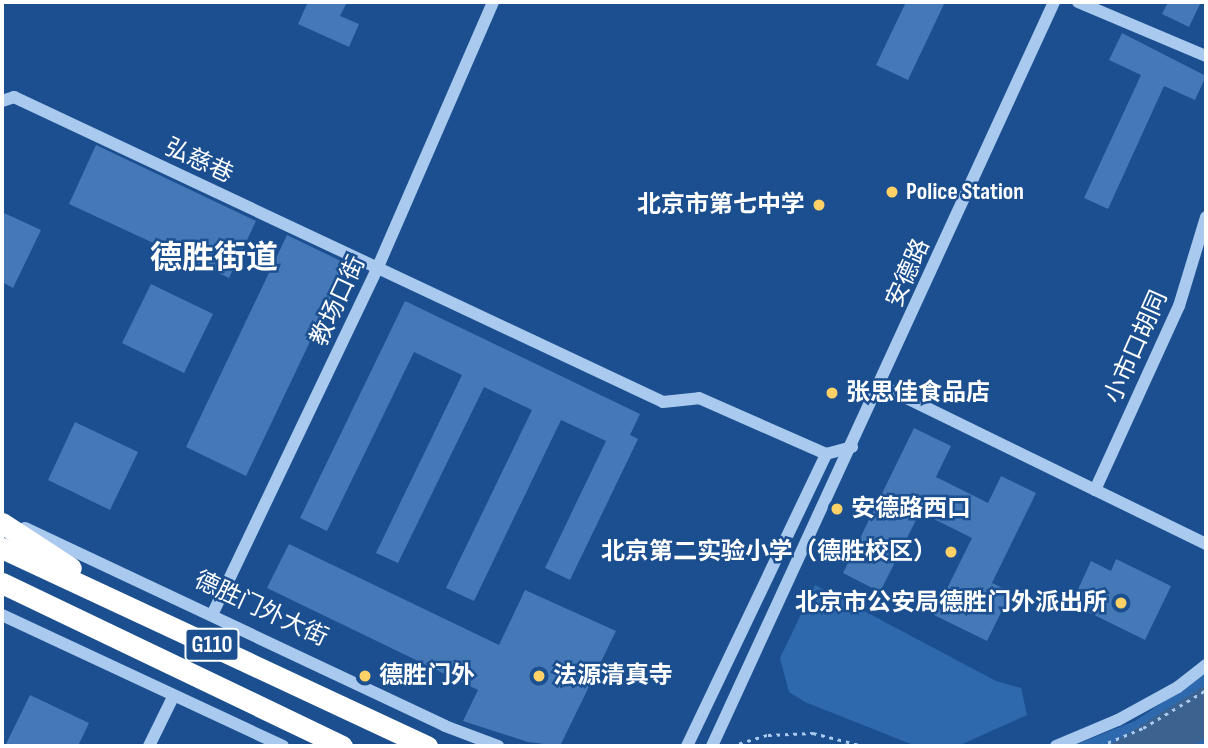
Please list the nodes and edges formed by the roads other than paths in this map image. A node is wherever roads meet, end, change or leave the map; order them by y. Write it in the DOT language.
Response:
graph roads {
  1 [pos="493,2"];
  2 [pos="1054,2"];
  3 [pos="1078,2"];
  4 [pos="1206,56"];
  5 [pos="2,101"];
  6 [pos="1206,217"];
  7 [pos="377,269"];
  8 [pos="880,385"];
  9 [pos="852,447"];
  10 [pos="826,454"];
  11 [pos="1095,490"];
  12 [pos="2,517"];
  13 [pos="2,523"];
  14 [pos="1206,544"];
  15 [pos="2,548"];
  16 [pos="2,583"];
  17 [pos="131,607"];
  18 [pos="2,615"];
  19 [pos="212,615"];
  20 [pos="1206,665"];
  21 [pos="173,697"];
  22 [pos="426,745"];
  23 [pos="149,746"];
  24 [pos="283,746"];
  25 [pos="342,746"];
  26 [pos="498,746"];
  27 [pos="687,746"];
  28 [pos="712,746"];
  29 [pos="1056,746"];
  1 -- 7 [label="street, 教场口街"];
  2 -- 8 [label="street, 安德路"];
  3 -- 4 [label="street"];
  5 -- 7 [label="street, 弘慈巷"];
  6 -- 11 [label="street, 小市口胡同"];
  7 -- 10 [label="street, 弘慈巷"];
  7 -- 19 [label="street, 教场口街"];
  8 -- 9 [label="street, 安德路"];
  8 -- 11 [label="street"];
  9 -- 10 [label="street"];
  9 -- 28 [label="street, 安德路"];
  10 -- 27 [label="street"];
  11 -- 14 [label="street"];
  12 -- 19 [label="street, 德胜门外大街"];
  13 -- 17 [label="highway"];
  15 -- 17 [label="highway, G110"];
  16 -- 25 [label="highway, G110"];
  17 -- 22 [label="highway, G110"];
  18 -- 21 [label="street"];
  19 -- 26 [label="street, 德胜门外大街"];
  20 -- 29 [label="street"];
  21 -- 23 [label="street"];
  21 -- 24 [label="street"];
}
